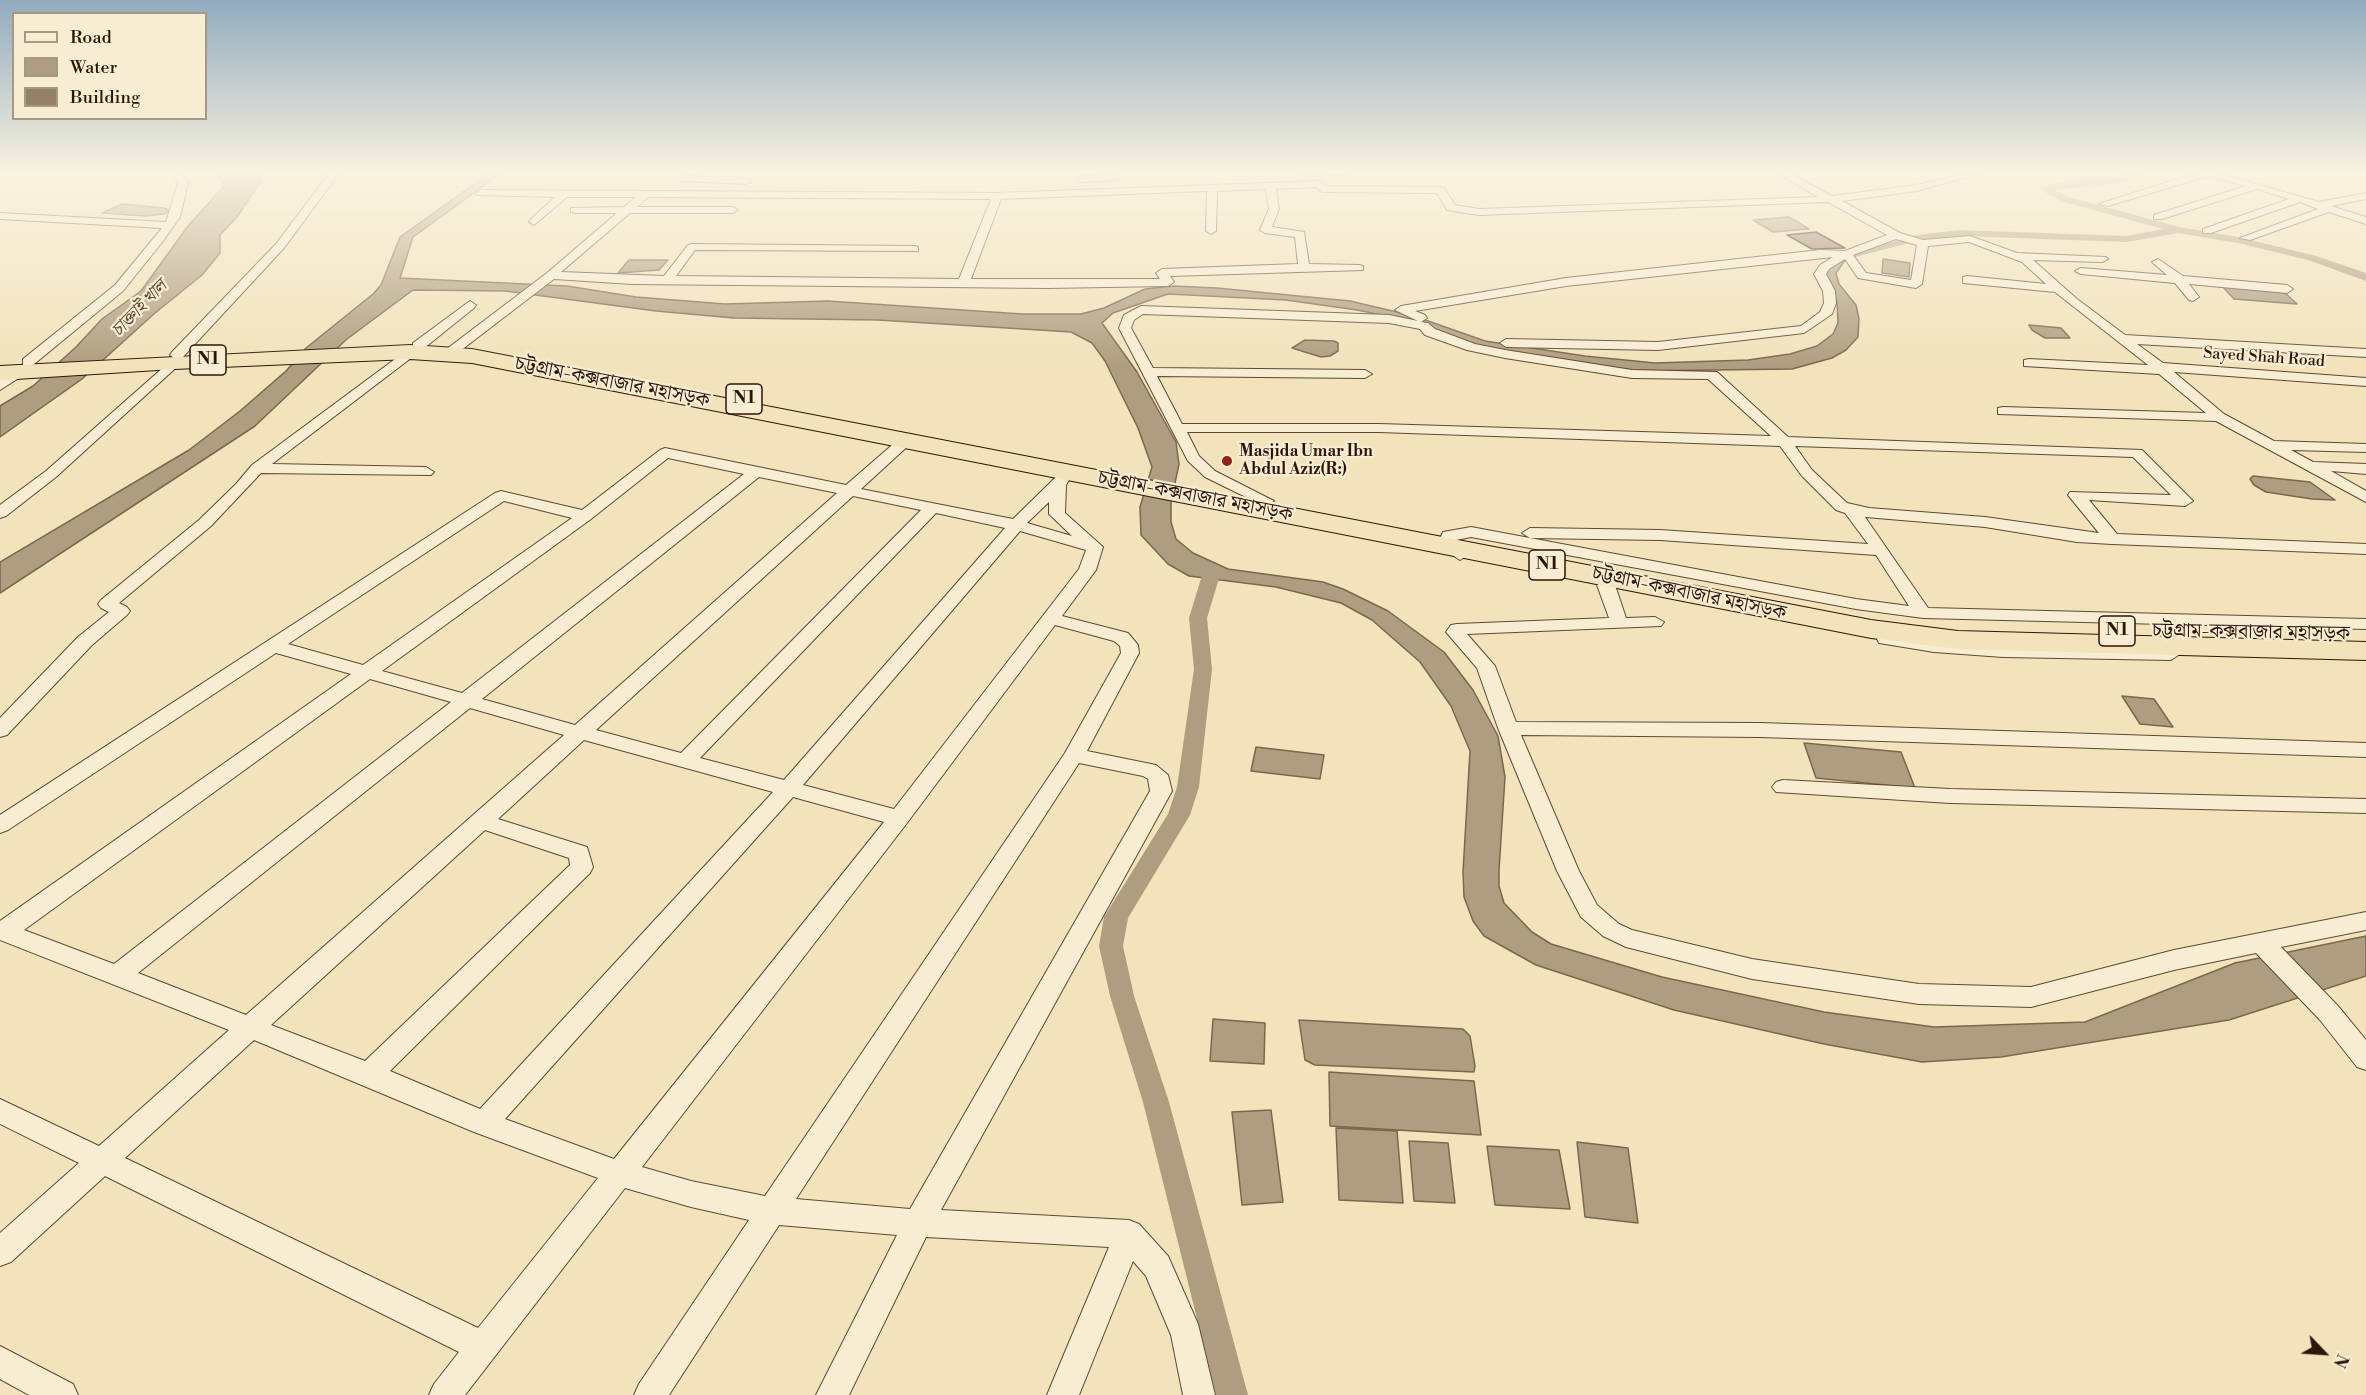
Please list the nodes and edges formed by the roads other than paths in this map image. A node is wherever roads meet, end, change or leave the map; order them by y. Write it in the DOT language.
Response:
graph roads {
  1 [pos="159,237"];
  2 [pos="287,237"];
  3 [pos="596,237"];
  4 [pos="981,237"];
  5 [pos="1300,237"];
  6 [pos="1888,237"];
  7 [pos="1905,237"];
  8 [pos="1923,243"];
  9 [pos="914,249"];
  10 [pos="1846,254"];
  11 [pos="2015,256"];
  12 [pos="2158,262"];
  13 [pos="1304,267"];
  14 [pos="1359,268"];
  15 [pos="2081,271"];
  16 [pos="2134,274"];
  17 [pos="2177,277"];
  18 [pos="547,279"];
  19 [pos="668,279"];
  20 [pos="1967,280"];
  21 [pos="964,282"];
  22 [pos="2059,289"];
  23 [pos="2287,289"];
  24 [pos="2193,297"];
  25 [pos="470,305"];
  26 [pos="2120,339"];
  27 [pos="455,348"];
  28 [pos="414,349"];
  29 [pos="2366,353"];
  30 [pos="176,358"];
  31 [pos="2029,363"];
  32 [pos="2161,368"];
  33 [pos="15,370"];
  34 [pos="1146,372"];
  35 [pos="1365,374"];
  36 [pos="2366,382"];
  37 [pos="711,398"];
  38 [pos="2003,411"];
  39 [pos="2219,417"];
  40 [pos="1177,428"];
  41 [pos="1784,441"];
  42 [pos="904,442"];
  43 [pos="2269,444"];
  44 [pos="2366,448"];
  45 [pos="2306,465"];
  46 [pos="257,468"];
  47 [pos="2366,469"];
  48 [pos="426,472"];
  49 [pos="756,472"];
  50 [pos="1106,475"];
  51 [pos="1062,479"];
  52 [pos="848,491"];
  53 [pos="2366,497"];
  54 [pos="1225,498"];
  55 [pos="1266,501"];
  56 [pos="932,508"];
  57 [pos="1851,509"];
  58 [pos="0,513"];
  59 [pos="585,516"];
  60 [pos="1016,525"];
  61 [pos="1455,538"];
  62 [pos="2112,539"];
  63 [pos="1095,547"];
  64 [pos="2366,549"];
  65 [pos="1881,550"];
  66 [pos="1606,585"];
  67 [pos="1700,593"];
  68 [pos="1779,595"];
  69 [pos="1923,613"];
  70 [pos="1049,618"];
  71 [pos="1619,622"];
  72 [pos="1655,622"];
  73 [pos="2366,624"];
  74 [pos="2366,635"];
  75 [pos="273,646"];
  76 [pos="2366,651"];
  77 [pos="2366,658"];
  78 [pos="367,672"];
  79 [pos="466,700"];
  80 [pos="1508,728"];
  81 [pos="0,730"];
  82 [pos="580,733"];
  83 [pos="2366,750"];
  84 [pos="1074,755"];
  85 [pos="685,761"];
  86 [pos="1783,786"];
  87 [pos="788,789"];
  88 [pos="2366,806"];
  89 [pos="899,818"];
  90 [pos="481,821"];
  91 [pos="0,825"];
  92 [pos="2366,921"];
  93 [pos="2,931"];
  94 [pos="2266,948"];
  95 [pos="117,976"];
  96 [pos="249,1026"];
  97 [pos="2366,1059"];
  98 [pos="369,1074"];
  99 [pos="0,1112"];
  100 [pos="484,1123"];
  101 [pos="100,1161"];
  102 [pos="618,1173"];
  103 [pos="772,1211"];
  104 [pos="918,1223"];
  105 [pos="1129,1234"];
  106 [pos="0,1252"];
  107 [pos="483,1347"];
  108 [pos="0,1362"];
  109 [pos="58,1394"];
  110 [pos="445,1395"];
  111 [pos="650,1395"];
  112 [pos="832,1395"];
  113 [pos="1063,1395"];
  114 [pos="1200,1395"];
  1 -- 33 [label="street"];
  2 -- 30 [label="street"];
  3 -- 18 [label="street"];
  4 -- 21 [label="street"];
  5 -- 13 [label="street"];
  6 -- 10 [label="street"];
  7 -- 8 [label="street"];
  8 -- 10 [label="street"];
  8 -- 11 [label="street"];
  9 -- 19 [label="street"];
  10 -- 10 [label="street"];
  11 -- 16 [label="street"];
  11 -- 22 [label="street"];
  12 -- 17 [label="street"];
  13 -- 14 [label="street"];
  13 -- 21 [label="street"];
  15 -- 16 [label="street"];
  16 -- 17 [label="street"];
  17 -- 23 [label="street"];
  17 -- 24 [label="street"];
  18 -- 19 [label="street"];
  18 -- 27 [label="street"];
  19 -- 21 [label="street"];
  20 -- 22 [label="street"];
  22 -- 26 [label="street"];
  25 -- 28 [label="street"];
  26 -- 29 [label="street"];
  26 -- 32 [label="street"];
  27 -- 28 [label="highway, চট্টগ্রাম-কক্সবাজার মহাসড়ক / N1"];
  27 -- 37 [label="highway, চট্টগ্রাম-কক্সবাজার মহাসড়ক / N1"];
  28 -- 30 [label="highway, চট্টগ্রাম-কক্সবাজার মহাসড়ক / N1"];
  28 -- 37 [label="highway, চট্টগ্রাম-কক্সবাজার মহাসড়ক / N1"];
  28 -- 46 [label="street"];
  30 -- 33 [label="highway, চট্টগ্রাম-কক্সবাজার মহাসড়ক / N1"];
  30 -- 58 [label="street"];
  31 -- 32 [label="street, Sayed Shah Road"];
  32 -- 36 [label="street, Sayed Shah Road"];
  32 -- 39 [label="street"];
  34 -- 35 [label="street"];
  34 -- 40 [label="street"];
  34 -- 41 [label="street"];
  37 -- 42 [label="highway, চট্টগ্রাম-কক্সবাজার মহাসড়ক / N1"];
  37 -- 50 [label="highway, চট্টগ্রাম-কক্সবাজার মহাসড়ক / N1"];
  38 -- 39 [label="street"];
  39 -- 43 [label="street"];
  40 -- 41 [label="street"];
  40 -- 55 [label="street"];
  41 -- 57 [label="street"];
  41 -- 62 [label="street"];
  42 -- 51 [label="highway, চট্টগ্রাম-কক্সবাজার মহাসড়ক / N1"];
  42 -- 52 [label="street"];
  43 -- 44 [label="street"];
  43 -- 45 [label="street"];
  45 -- 47 [label="street"];
  45 -- 53 [label="street"];
  46 -- 48 [label="street"];
  46 -- 81 [label="street"];
  49 -- 52 [label="street"];
  49 -- 59 [label="street"];
  49 -- 79 [label="street"];
  50 -- 51 [label="highway, চট্টগ্রাম-কক্সবাজার মহাসড়ক / N1"];
  50 -- 54 [label="highway, চট্টগ্রাম-কক্সবাজার মহাসড়ক / N1"];
  51 -- 60 [label="street"];
  51 -- 63 [label="street"];
  52 -- 56 [label="street"];
  52 -- 82 [label="street"];
  54 -- 55 [label="highway, চট্টগ্রাম-কক্সবাজার মহাসড়ক / N1"];
  54 -- 61 [label="highway, চট্টগ্রাম-কক্সবাজার মহাসড়ক / N1"];
  55 -- 61 [label="highway, চট্টগ্রাম-কক্সবাজার মহাসড়ক / N1"];
  56 -- 60 [label="street"];
  56 -- 85 [label="street"];
  57 -- 62 [label="street"];
  57 -- 65 [label="street"];
  59 -- 75 [label="street"];
  59 -- 78 [label="street"];
  60 -- 63 [label="street"];
  60 -- 87 [label="street"];
  61 -- 65 [label="street"];
  61 -- 66 [label="street"];
  61 -- 67 [label="highway, চট্টগ্রাম-কক্সবাজার মহাসড়ক / N1"];
  61 -- 67 [label="street"];
  62 -- 64 [label="street"];
  63 -- 70 [label="street"];
  65 -- 69 [label="street"];
  66 -- 67 [label="street"];
  66 -- 71 [label="street"];
  67 -- 68 [label="highway, চট্টগ্রাম-কক্সবাজার মহাসড়ক / N1"];
  67 -- 76 [label="highway, চট্টগ্রাম-কক্সবাজার মহাসড়ক / N1"];
  67 -- 77 [label="street"];
  68 -- 69 [label="street"];
  68 -- 74 [label="highway, চট্টগ্রাম-কক্সবাজার মহাসড়ক / N1"];
  69 -- 73 [label="street"];
  70 -- 84 [label="street"];
  70 -- 89 [label="street"];
  71 -- 72 [label="street"];
  71 -- 80 [label="street"];
  75 -- 78 [label="street"];
  75 -- 91 [label="street"];
  78 -- 79 [label="street"];
  78 -- 93 [label="street"];
  79 -- 82 [label="street"];
  79 -- 95 [label="street"];
  80 -- 83 [label="street"];
  80 -- 94 [label="street"];
  82 -- 85 [label="street"];
  82 -- 90 [label="street"];
  84 -- 103 [label="street"];
  84 -- 104 [label="street"];
  85 -- 87 [label="street"];
  86 -- 88 [label="street"];
  87 -- 89 [label="street"];
  87 -- 100 [label="street"];
  89 -- 102 [label="street"];
  90 -- 96 [label="street"];
  90 -- 98 [label="street"];
  92 -- 94 [label="street"];
  93 -- 95 [label="street"];
  94 -- 97 [label="street"];
  95 -- 96 [label="street"];
  96 -- 98 [label="street"];
  96 -- 101 [label="street"];
  98 -- 100 [label="street"];
  99 -- 101 [label="street"];
  100 -- 102 [label="street"];
  101 -- 106 [label="street"];
  101 -- 107 [label="street"];
  102 -- 103 [label="street"];
  102 -- 107 [label="street"];
  103 -- 104 [label="street"];
  103 -- 111 [label="street"];
  104 -- 105 [label="street"];
  104 -- 112 [label="street"];
  105 -- 113 [label="street"];
  105 -- 114 [label="street"];
  107 -- 110 [label="street"];
  108 -- 109 [label="street"];
}
